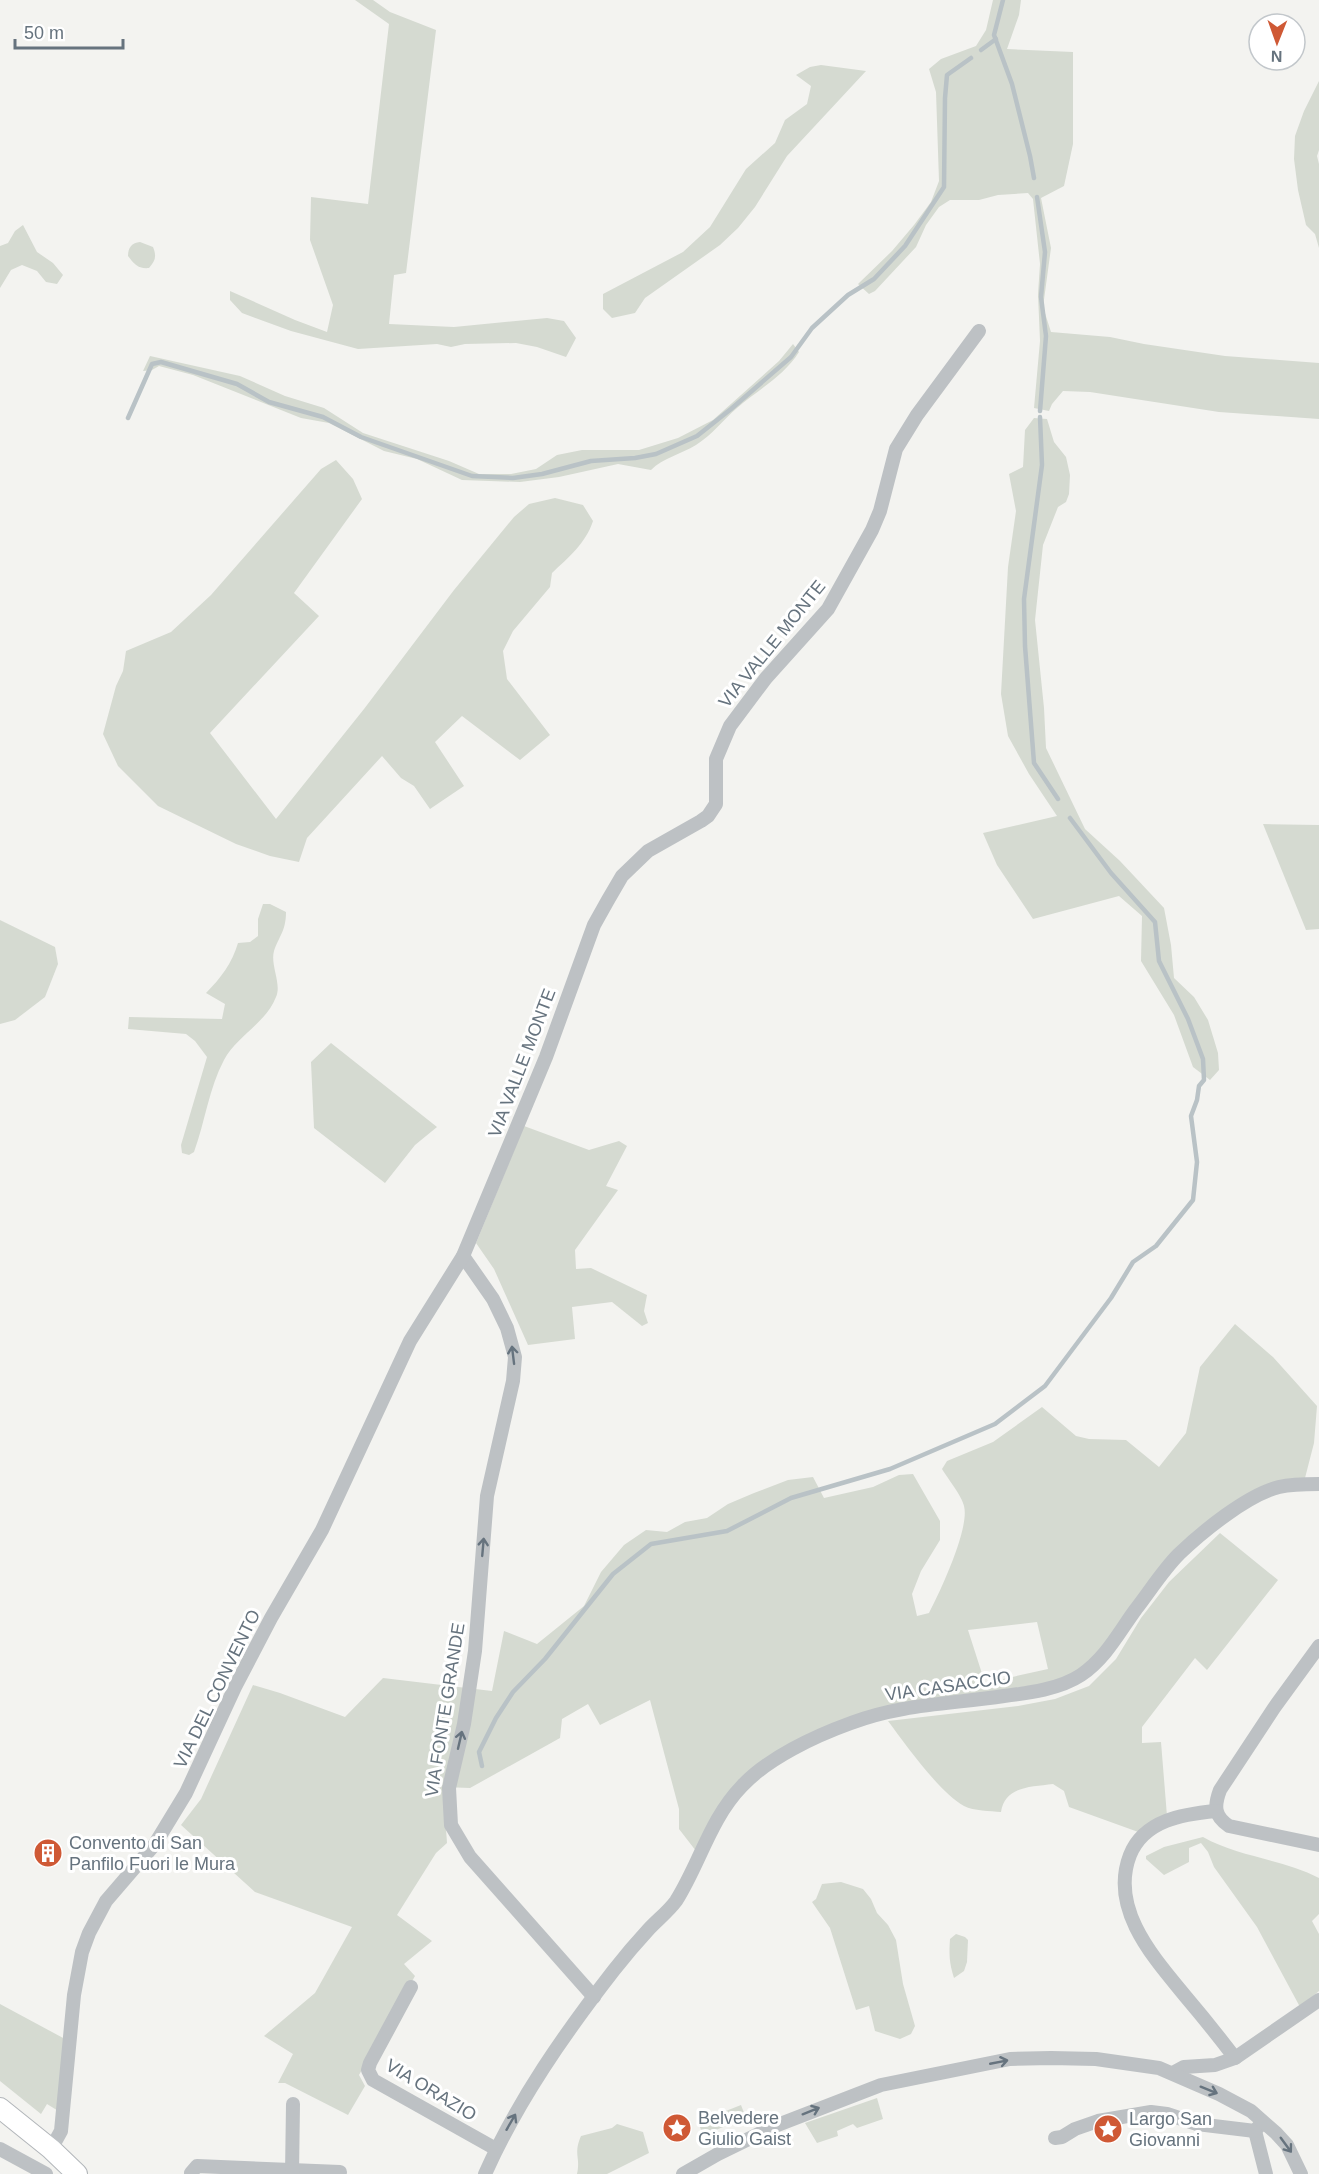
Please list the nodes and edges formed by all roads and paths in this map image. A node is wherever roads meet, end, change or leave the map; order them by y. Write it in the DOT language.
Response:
graph roads {
  1 [pos="979,332"];
  2 [pos="463,1256"];
  3 [pos="1319,1484"];
  4 [pos="1319,1646"];
  5 [pos="1215,1811"];
  6 [pos="1319,1845"];
  7 [pos="411,1988"];
  8 [pos="594,1997"];
  9 [pos="1319,2000"];
  10 [pos="1235,2058"];
  11 [pos="1173,2073"];
  12 [pos="292,2104"];
  13 [pos="0,2108"];
  14 [pos="1259,2126"];
  15 [pos="1054,2138"];
  16 [pos="0,2149"];
  17 [pos="51,2149"];
  18 [pos="496,2149"];
  19 [pos="292,2172"];
  20 [pos="340,2172"];
  21 [pos="191,2173"];
  22 [pos="46,2174"];
  23 [pos="77,2174"];
  24 [pos="485,2174"];
  25 [pos="683,2174"];
  26 [pos="1266,2174"];
  27 [pos="1301,2174"];
  1 -- 2 [label="street, VIA VALLE MONTE"];
  8 -- 2 [label="street, VIA FONTE GRANDE, one-way"];
  2 -- 17 [label="street, VIA DEL CONVENTO"];
  3 -- 8 [label="street, VIA CASACCIO"];
  4 -- 5 [label="street"];
  5 -- 6 [label="street"];
  5 -- 10 [label="street"];
  7 -- 18 [label="street, VIA ORAZIO"];
  18 -- 8 [label="street, one-way"];
  9 -- 10 [label="street"];
  10 -- 11 [label="street"];
  11 -- 14 [label="street, one-way"];
  25 -- 11 [label="street, one-way"];
  12 -- 19 [label="street"];
  13 -- 17 [label="main road"];
  14 -- 15 [label="street"];
  14 -- 26 [label="street"];
  14 -- 27 [label="street, one-way"];
  16 -- 22 [label="street"];
  17 -- 23 [label="main road"];
  18 -- 24 [label="street"];
  19 -- 20 [label="street"];
  19 -- 21 [label="street"];
}
